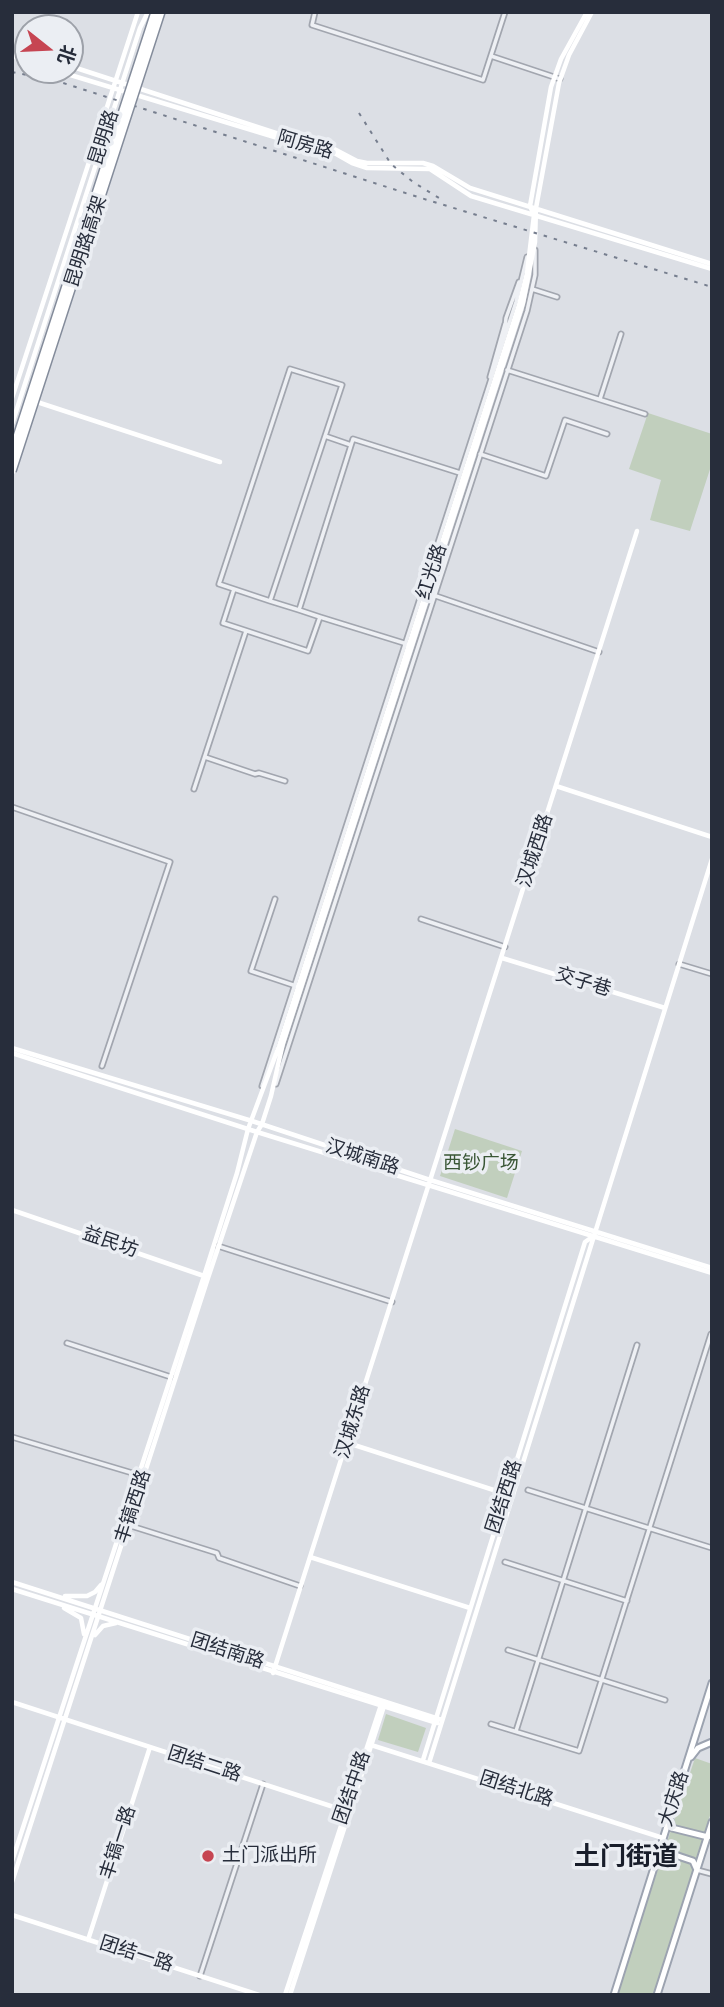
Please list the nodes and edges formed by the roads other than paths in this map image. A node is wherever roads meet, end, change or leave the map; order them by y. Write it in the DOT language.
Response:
graph roads {
  1 [pos="138,12"];
  2 [pos="148,12"];
  3 [pos="155,12"];
  4 [pos="162,12"];
  5 [pos="315,12"];
  6 [pos="505,12"];
  7 [pos="587,12"];
  8 [pos="592,12"];
  9 [pos="491,56"];
  10 [pos="84,70"];
  11 [pos="556,78"];
  12 [pos="84,80"];
  13 [pos="116,80"];
  14 [pos="123,82"];
  15 [pos="113,89"];
  16 [pos="121,89"];
  17 [pos="530,206"];
  18 [pos="536,208"];
  19 [pos="536,215"];
  20 [pos="533,241"];
  21 [pos="702,264"];
  22 [pos="525,267"];
  23 [pos="712,267"];
  24 [pos="532,289"];
  25 [pos="556,297"];
  26 [pos="506,318"];
  27 [pos="621,334"];
  28 [pos="504,340"];
  29 [pos="505,370"];
  30 [pos="497,375"];
  31 [pos="488,387"];
  32 [pos="13,396"];
  33 [pos="21,397"];
  34 [pos="600,399"];
  35 [pos="645,414"];
  36 [pos="12,424"];
  37 [pos="607,434"];
  38 [pos="325,436"];
  39 [pos="351,445"];
  40 [pos="12,452"];
  41 [pos="480,454"];
  42 [pos="220,462"];
  43 [pos="12,471"];
  44 [pos="463,474"];
  45 [pos="637,531"];
  46 [pos="234,589"];
  47 [pos="433,595"];
  48 [pos="270,601"];
  49 [pos="299,610"];
  50 [pos="320,617"];
  51 [pos="246,631"];
  52 [pos="407,645"];
  53 [pos="599,652"];
  54 [pos="205,757"];
  55 [pos="285,781"];
  56 [pos="556,786"];
  57 [pos="194,789"];
  58 [pos="12,807"];
  59 [pos="712,837"];
  60 [pos="712,859"];
  61 [pos="275,899"];
  62 [pos="421,919"];
  63 [pos="505,947"];
  64 [pos="502,958"];
  65 [pos="679,964"];
  66 [pos="712,974"];
  67 [pos="296,986"];
  68 [pos="665,1008"];
  69 [pos="12,1050"];
  70 [pos="103,1066"];
  71 [pos="271,1096"];
  72 [pos="252,1121"];
  73 [pos="262,1124"];
  74 [pos="248,1129"];
  75 [pos="257,1132"];
  76 [pos="434,1171"];
  77 [pos="431,1182"];
  78 [pos="12,1210"];
  79 [pos="593,1234"];
  80 [pos="218,1246"];
  81 [pos="712,1271"];
  82 [pos="206,1276"];
  83 [pos="392,1302"];
  84 [pos="711,1334"];
  85 [pos="67,1343"];
  86 [pos="637,1345"];
  87 [pos="171,1377"];
  88 [pos="12,1437"];
  89 [pos="348,1443"];
  90 [pos="142,1476"];
  91 [pos="528,1490"];
  92 [pos="506,1494"];
  93 [pos="586,1508"];
  94 [pos="128,1525"];
  95 [pos="650,1528"];
  96 [pos="712,1548"];
  97 [pos="310,1556"];
  98 [pos="505,1562"];
  99 [pos="106,1575"];
  100 [pos="563,1581"];
  101 [pos="12,1582"];
  102 [pos="300,1586"];
  103 [pos="12,1589"];
  104 [pos="53,1594"];
  105 [pos="51,1601"];
  106 [pos="627,1601"];
  107 [pos="95,1607"];
  108 [pos="470,1608"];
  109 [pos="98,1613"];
  110 [pos="123,1624"];
  111 [pos="90,1645"];
  112 [pos="83,1646"];
  113 [pos="508,1650"];
  114 [pos="538,1660"];
  115 [pos="274,1670"];
  116 [pos="602,1680"];
  117 [pos="712,1683"];
  118 [pos="665,1700"];
  119 [pos="12,1702"];
  120 [pos="383,1703"];
  121 [pos="63,1718"];
  122 [pos="438,1721"];
  123 [pos="491,1724"];
  124 [pos="516,1731"];
  125 [pos="712,1742"];
  126 [pos="370,1744"];
  127 [pos="150,1747"];
  128 [pos="426,1762"];
  129 [pos="687,1762"];
  130 [pos="263,1784"];
  131 [pos="347,1811"];
  132 [pos="670,1817"];
  133 [pos="712,1822"];
  134 [pos="708,1837"];
  135 [pos="663,1838"];
  136 [pos="657,1857"];
  137 [pos="12,1861"];
  138 [pos="697,1870"];
  139 [pos="712,1874"];
  140 [pos="12,1882"];
  141 [pos="12,1915"];
  142 [pos="88,1940"];
  143 [pos="200,1976"];
  144 [pos="260,1995"];
  145 [pos="288,1995"];
  146 [pos="614,1995"];
  147 [pos="657,1995"];
  1 -- 13 [label="main road, 昆明路"];
  2 -- 14 [label="main road, 昆明路"];
  3 -- 40 [label="highway, 昆明路高架, bridge"];
  4 -- 43 [label="highway, 昆明路高架, bridge"];
  5 -- 9 [label="street"];
  6 -- 9 [label="street"];
  7 -- 11 [label="main road, 红光路"];
  8 -- 11 [label="main road, 红光路"];
  9 -- 11 [label="street"];
  10 -- 13 [label="main road, 阿房路"];
  11 -- 17 [label="main road, 红光路"];
  11 -- 18 [label="main road, 红光路"];
  12 -- 15 [label="main road, 阿房路"];
  13 -- 14 [label="main road, 阿房路"];
  13 -- 15 [label="main road, 昆明路"];
  14 -- 16 [label="main road, 昆明路"];
  14 -- 17 [label="main road, 阿房路"];
  15 -- 16 [label="main road, 阿房路"];
  15 -- 32 [label="main road, 昆明路"];
  16 -- 19 [label="main road, 阿房路"];
  16 -- 33 [label="main road, 昆明路"];
  17 -- 18 [label="main road, 阿房路"];
  17 -- 19 [label="main road, 红光路"];
  18 -- 19 [label="main road, 红光路"];
  18 -- 21 [label="main road, 阿房路"];
  19 -- 20 [label="main road, 红光路"];
  19 -- 21 [label="main road, 阿房路"];
  20 -- 22 [label="street"];
  20 -- 24 [label="street"];
  20 -- 29 [label="main road, 红光路"];
  20 -- 30 [label="main road, 红光路"];
  21 -- 23 [label="main road, 阿房路"];
  22 -- 26 [label="street"];
  22 -- 28 [label="street"];
  24 -- 25 [label="street"];
  24 -- 29 [label="street"];
  26 -- 28 [label="street"];
  26 -- 31 [label="street"];
  27 -- 34 [label="street"];
  28 -- 30 [label="street"];
  28 -- 31 [label="street"];
  29 -- 34 [label="street"];
  29 -- 41 [label="street"];
  29 -- 71 [label="main road, 红光路"];
  30 -- 44 [label="main road, 红光路"];
  31 -- 44 [label="street"];
  32 -- 33 [label="main road"];
  33 -- 36 [label="main road, 昆明路"];
  33 -- 42 [label="main road"];
  34 -- 35 [label="street"];
  37 -- 41 [label="street"];
  38 -- 39 [label="street"];
  38 -- 46 [label="street"];
  38 -- 48 [label="street"];
  39 -- 44 [label="street"];
  39 -- 49 [label="street"];
  41 -- 47 [label="street"];
  44 -- 52 [label="main road, 红光路"];
  45 -- 53 [label="main road, 汉城西路"];
  46 -- 48 [label="street"];
  46 -- 51 [label="street"];
  47 -- 53 [label="street"];
  47 -- 71 [label="street"];
  48 -- 49 [label="street"];
  49 -- 50 [label="street"];
  50 -- 51 [label="street"];
  50 -- 52 [label="street"];
  51 -- 54 [label="street"];
  52 -- 67 [label="main road, 红光路"];
  53 -- 56 [label="main road, 汉城西路"];
  54 -- 55 [label="street"];
  54 -- 57 [label="street"];
  56 -- 59 [label="main road"];
  56 -- 63 [label="main road, 汉城西路"];
  58 -- 70 [label="street"];
  60 -- 65 [label="main road, 团结西路"];
  61 -- 67 [label="street"];
  62 -- 63 [label="street"];
  63 -- 64 [label="main road, 汉城西路"];
  64 -- 68 [label="main road, 交子巷"];
  64 -- 76 [label="main road, 汉城西路"];
  65 -- 66 [label="street"];
  65 -- 68 [label="main road, 团结西路"];
  67 -- 72 [label="main road, 红光路"];
  68 -- 79 [label="main road, 团结西路"];
  69 -- 72 [label="main road, 汉城南路"];
  69 -- 74 [label="main road, 汉城南路"];
  71 -- 73 [label="main road, 红光路"];
  72 -- 73 [label="main road, 汉城南路"];
  72 -- 74 [label="main road, 红光路"];
  73 -- 75 [label="main road, 红光路"];
  73 -- 77 [label="main road, 汉城南路"];
  74 -- 75 [label="main road, 汉城南路"];
  74 -- 82 [label="main road, 丰镐西路"];
  75 -- 77 [label="main road, 汉城南路"];
  75 -- 80 [label="main road, 丰镐西路"];
  76 -- 77 [label="main road, 汉城东路"];
  77 -- 79 [label="main road, 汉城南路"];
  77 -- 83 [label="main road, 汉城东路"];
  78 -- 82 [label="main road, 益民坊"];
  79 -- 81 [label="main road, 汉城南路"];
  79 -- 92 [label="main road, 团结西路"];
  79 -- 122 [label="main road, 团结西路"];
  80 -- 82 [label="main road, 丰镐西路"];
  80 -- 83 [label="street"];
  82 -- 87 [label="main road, 丰镐西路"];
  82 -- 90 [label="main road, 丰镐西路"];
  83 -- 89 [label="main road, 汉城东路"];
  84 -- 95 [label="street"];
  85 -- 87 [label="street"];
  86 -- 93 [label="street"];
  87 -- 90 [label="main road, 丰镐西路"];
  88 -- 90 [label="street"];
  89 -- 92 [label="main road"];
  89 -- 97 [label="main road, 汉城东路"];
  90 -- 94 [label="main road, 丰镐西路"];
  90 -- 99 [label="main road, 丰镐西路"];
  91 -- 93 [label="street"];
  92 -- 108 [label="main road, 团结西路"];
  93 -- 95 [label="street"];
  93 -- 100 [label="street"];
  94 -- 102 [label="street"];
  94 -- 109 [label="main road, 丰镐西路"];
  95 -- 96 [label="street"];
  95 -- 106 [label="street"];
  97 -- 102 [label="main road, 汉城东路"];
  97 -- 108 [label="main road"];
  98 -- 100 [label="street"];
  99 -- 104 [label="main road"];
  99 -- 107 [label="main road, 丰镐西路"];
  100 -- 106 [label="street"];
  100 -- 114 [label="street"];
  101 -- 104 [label="main road"];
  102 -- 115 [label="main road, 汉城东路"];
  103 -- 105 [label="main road, 团结南路"];
  104 -- 107 [label="main road"];
  105 -- 109 [label="main road, 团结南路"];
  105 -- 112 [label="main road"];
  106 -- 116 [label="street"];
  107 -- 109 [label="main road, 丰镐西路"];
  108 -- 122 [label="main road, 团结西路"];
  109 -- 110 [label="main road, 团结南路"];
  109 -- 111 [label="main road, 丰镐西路"];
  109 -- 112 [label="main road, 丰镐西路"];
  109 -- 115 [label="main road, 团结南路"];
  110 -- 111 [label="main road"];
  110 -- 115 [label="main road, 团结南路"];
  111 -- 121 [label="main road, 丰镐西路"];
  112 -- 121 [label="main road, 丰镐西路"];
  113 -- 114 [label="street"];
  114 -- 116 [label="street"];
  114 -- 124 [label="street"];
  115 -- 120 [label="main road, 团结南路"];
  116 -- 118 [label="street"];
  116 -- 124 [label="street"];
  117 -- 129 [label="main road, 大庆路"];
  119 -- 121 [label="main road, 团结二路"];
  120 -- 122 [label="main road, 团结南路"];
  120 -- 126 [label="main road, 团结中路"];
  121 -- 127 [label="main road, 团结二路"];
  121 -- 137 [label="main road, 丰镐西路"];
  121 -- 140 [label="main road, 丰镐西路"];
  122 -- 128 [label="main road, 团结西路"];
  123 -- 124 [label="street"];
  125 -- 129 [label="main road"];
  126 -- 128 [label="main road, 团结北路"];
  126 -- 131 [label="main road, 团结中路"];
  127 -- 130 [label="main road, 团结二路"];
  127 -- 142 [label="main road, 丰镐一路"];
  128 -- 135 [label="main road, 团结北路"];
  129 -- 132 [label="main road, 大庆路"];
  130 -- 131 [label="main road, 团结二路"];
  130 -- 143 [label="street"];
  131 -- 145 [label="main road, 团结中路"];
  132 -- 134 [label="main road"];
  132 -- 135 [label="main road, 大庆路"];
  133 -- 134 [label="main road"];
  134 -- 138 [label="main road"];
  135 -- 136 [label="main road, 大庆路"];
  136 -- 138 [label="main road"];
  136 -- 146 [label="main road, 大庆路"];
  138 -- 139 [label="street"];
  138 -- 147 [label="main road"];
  141 -- 142 [label="main road, 团结一路"];
  142 -- 143 [label="main road, 团结一路"];
  143 -- 144 [label="main road, 团结一路"];
}
